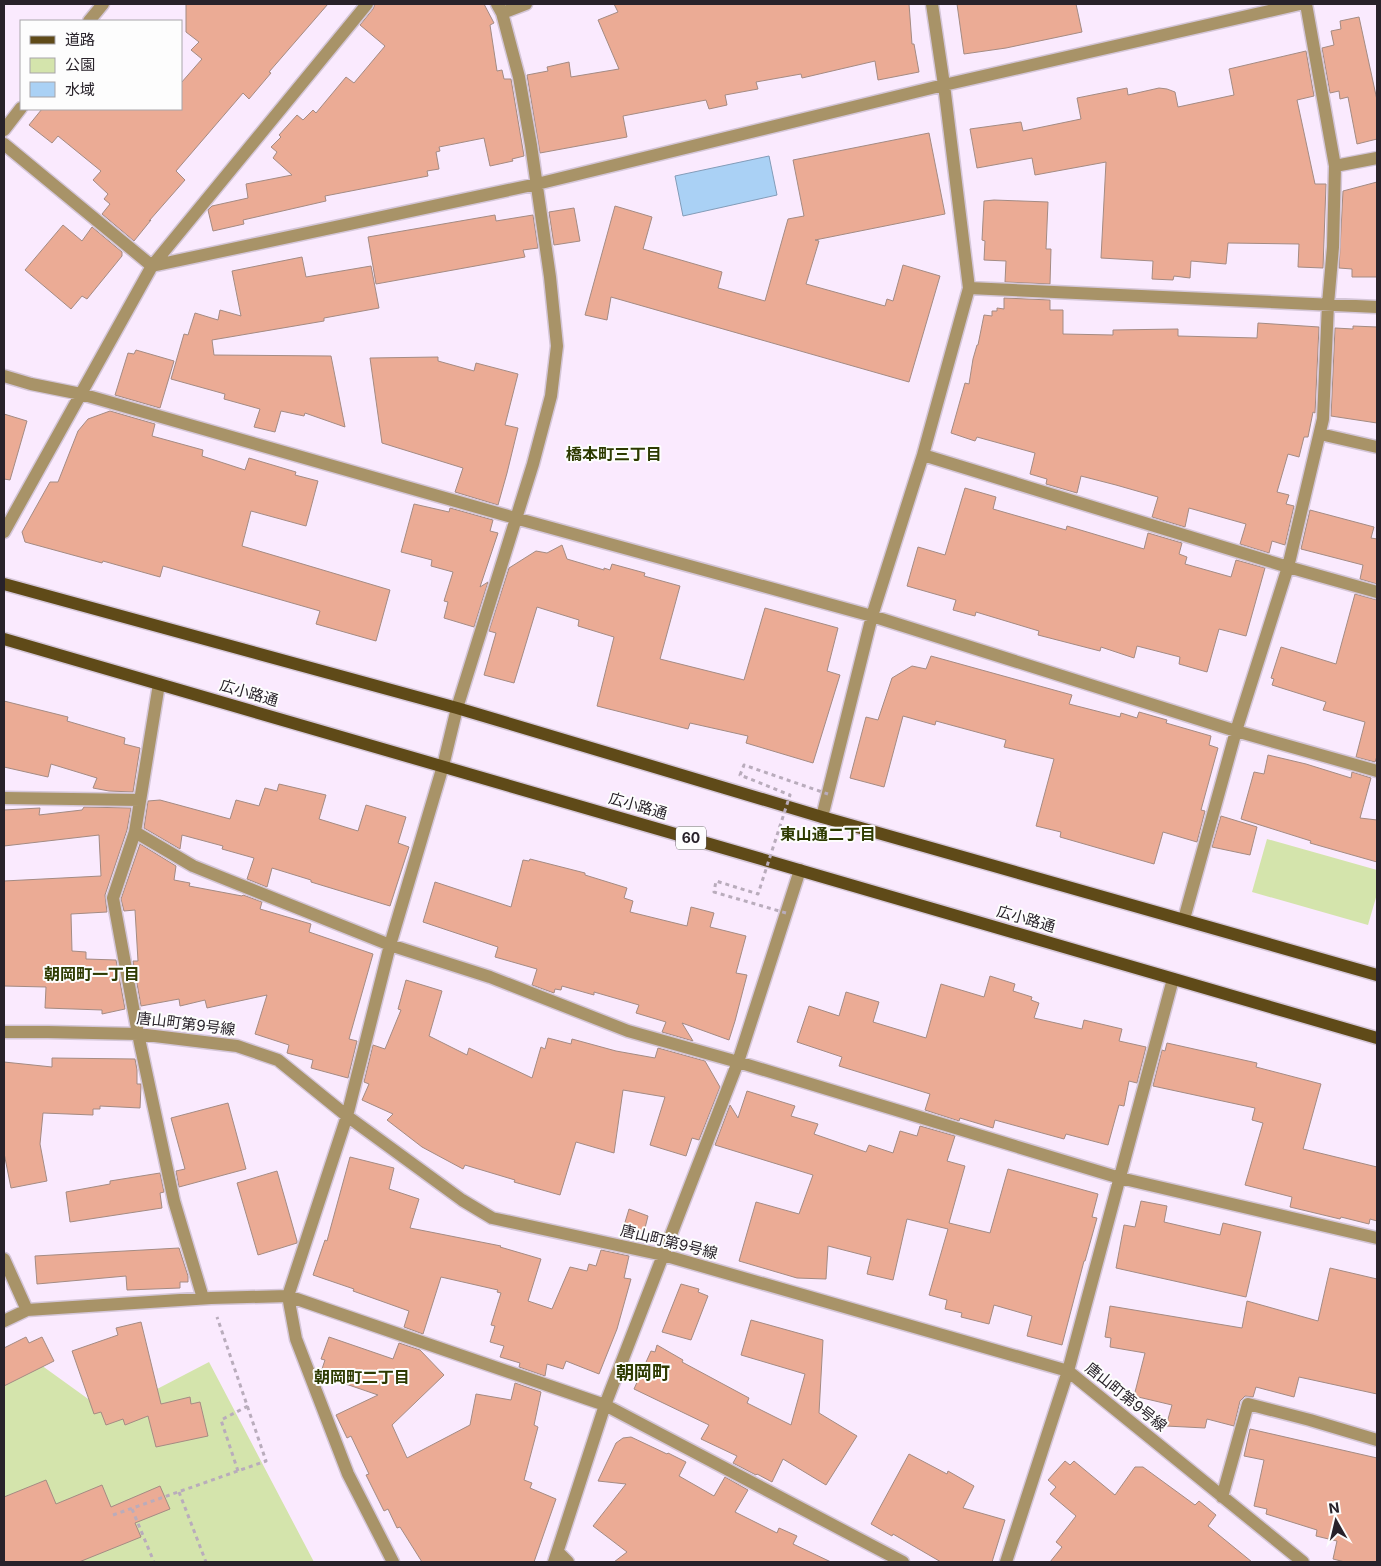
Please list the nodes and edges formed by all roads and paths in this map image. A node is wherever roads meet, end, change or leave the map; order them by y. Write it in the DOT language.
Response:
graph roads {
  1 [pos="103,4"];
  2 [pos="367,4"];
  3 [pos="526,4"];
  4 [pos="932,4"];
  5 [pos="1300,4"];
  6 [pos="1306,4"];
  7 [pos="499,8"];
  8 [pos="90,20"];
  9 [pos="944,86"];
  10 [pos="20,109"];
  11 [pos="4,130"];
  12 [pos="4,144"];
  13 [pos="1377,158"];
  14 [pos="1334,166"];
  15 [pos="537,184"];
  16 [pos="152,266"];
  17 [pos="969,288"];
  18 [pos="1328,304"];
  19 [pos="1377,307"];
  20 [pos="4,376"];
  21 [pos="81,394"];
  22 [pos="1320,434"];
  23 [pos="1377,447"];
  24 [pos="923,455"];
  25 [pos="515,518"];
  26 [pos="4,532"];
  27 [pos="1288,567"];
  28 [pos="4,584"];
  29 [pos="1377,592"];
  30 [pos="872,616"];
  31 [pos="4,639"];
  32 [pos="159,684"];
  33 [pos="457,708"];
  34 [pos="1236,731"];
  35 [pos="444,766"];
  36 [pos="1377,772"];
  37 [pos="828,794"];
  38 [pos="4,798"];
  39 [pos="140,800"];
  40 [pos="822,817"];
  41 [pos="135,832"];
  42 [pos="800,870"];
  43 [pos="786,913"];
  44 [pos="1184,920"];
  45 [pos="390,944"];
  46 [pos="1377,975"];
  47 [pos="1173,979"];
  48 [pos="4,1032"];
  49 [pos="138,1034"];
  50 [pos="1377,1038"];
  51 [pos="738,1062"];
  52 [pos="347,1116"];
  53 [pos="1120,1178"];
  54 [pos="1377,1238"];
  55 [pos="663,1255"];
  56 [pos="4,1258"];
  57 [pos="288,1296"];
  58 [pos="207,1298"];
  59 [pos="27,1310"];
  60 [pos="4,1321"];
  61 [pos="1068,1371"];
  62 [pos="604,1405"];
  63 [pos="248,1406"];
  64 [pos="1377,1440"];
  65 [pos="238,1471"];
  66 [pos="179,1492"];
  67 [pos="1222,1497"];
  68 [pos="132,1509"];
  69 [pos="113,1515"];
  70 [pos="556,1557"];
  71 [pos="154,1562"];
  72 [pos="206,1562"];
  73 [pos="393,1562"];
  74 [pos="568,1562"];
  75 [pos="903,1562"];
  76 [pos="1006,1562"];
  77 [pos="1303,1562"];
  1 -- 8 [label="street"];
  2 -- 16 [label="street"];
  3 -- 7 [label="street"];
  4 -- 9 [label="street"];
  5 -- 9 [label="street"];
  6 -- 14 [label="street"];
  7 -- 15 [label="street"];
  9 -- 15 [label="street"];
  9 -- 17 [label="street"];
  10 -- 11 [label="street"];
  12 -- 16 [label="street"];
  13 -- 14 [label="street"];
  14 -- 18 [label="street"];
  15 -- 16 [label="street"];
  15 -- 25 [label="street"];
  16 -- 21 [label="street"];
  17 -- 18 [label="street"];
  17 -- 24 [label="street"];
  18 -- 19 [label="street"];
  18 -- 22 [label="street"];
  20 -- 21 [label="street"];
  21 -- 25 [label="street"];
  21 -- 26 [label="street"];
  22 -- 23 [label="street"];
  22 -- 27 [label="street"];
  24 -- 27 [label="street"];
  24 -- 30 [label="street"];
  25 -- 30 [label="street"];
  25 -- 33 [label="street"];
  27 -- 29 [label="street"];
  27 -- 34 [label="street"];
  28 -- 33 [label="main road"];
  30 -- 34 [label="street"];
  30 -- 37 [label="street"];
  31 -- 32 [label="main road, 広小路通 / 60"];
  32 -- 35 [label="main road, 広小路通 / 60"];
  32 -- 39 [label="street"];
  33 -- 35 [label="street"];
  33 -- 40 [label="main road"];
  34 -- 36 [label="street"];
  34 -- 44 [label="street"];
  35 -- 42 [label="main road, 広小路通 / 60"];
  35 -- 45 [label="street"];
  37 -- 40 [label="street"];
  37 -- 43 [label="path, bridge"];
  38 -- 39 [label="street"];
  39 -- 41 [label="street"];
  40 -- 44 [label="main road"];
  41 -- 45 [label="street"];
  41 -- 49 [label="street"];
  42 -- 43 [label="street"];
  42 -- 47 [label="main road, 広小路通 / 60"];
  43 -- 51 [label="street"];
  44 -- 46 [label="main road"];
  45 -- 51 [label="street"];
  45 -- 52 [label="street"];
  47 -- 50 [label="main road, 広小路通 / 60"];
  47 -- 53 [label="street"];
  48 -- 49 [label="street, 唐山町第9号線"];
  49 -- 52 [label="street, 唐山町第9号線"];
  49 -- 58 [label="street"];
  51 -- 53 [label="street"];
  51 -- 55 [label="street"];
  52 -- 55 [label="street, 唐山町第9号線"];
  52 -- 57 [label="street"];
  53 -- 54 [label="street"];
  53 -- 61 [label="street"];
  55 -- 61 [label="street, 唐山町第9号線"];
  55 -- 62 [label="street"];
  56 -- 59 [label="street"];
  57 -- 58 [label="street"];
  57 -- 62 [label="street"];
  57 -- 73 [label="street"];
  58 -- 59 [label="street"];
  58 -- 63 [label="path"];
  59 -- 60 [label="street"];
  61 -- 67 [label="street, 唐山町第9号線"];
  61 -- 76 [label="street"];
  62 -- 70 [label="street"];
  62 -- 75 [label="street"];
  63 -- 65 [label="path"];
  63 -- 65 [label="path"];
  64 -- 67 [label="street"];
  65 -- 66 [label="path"];
  66 -- 68 [label="path"];
  66 -- 72 [label="path"];
  67 -- 77 [label="street, 唐山町第9号線"];
  68 -- 69 [label="path"];
  68 -- 71 [label="path"];
  70 -- 74 [label="street"];
}
